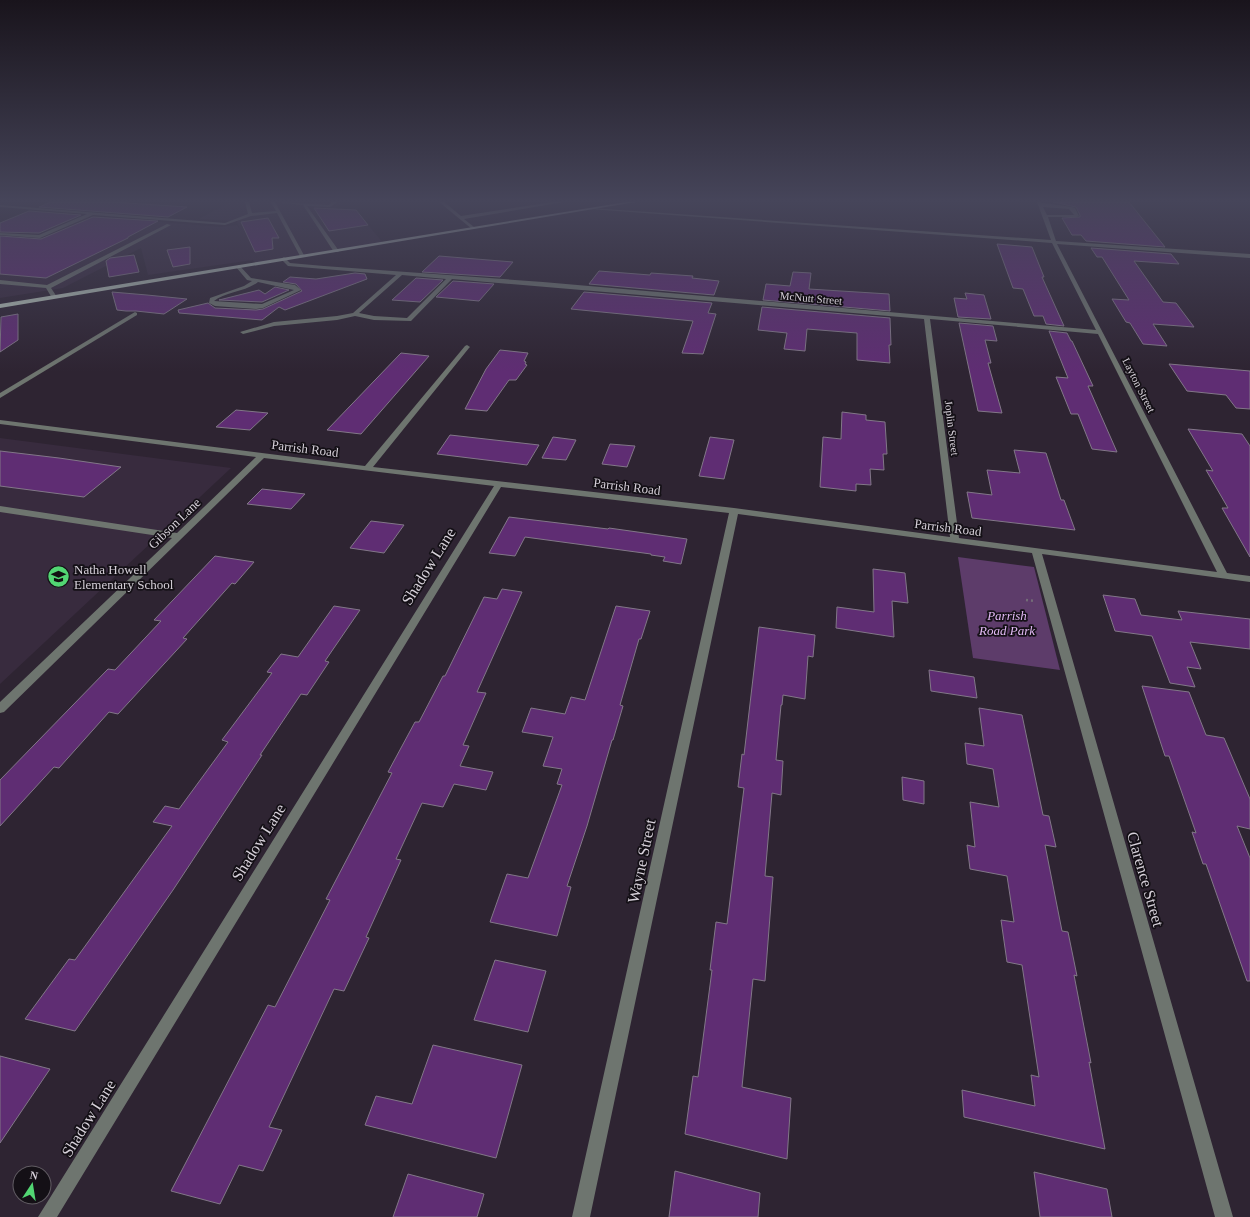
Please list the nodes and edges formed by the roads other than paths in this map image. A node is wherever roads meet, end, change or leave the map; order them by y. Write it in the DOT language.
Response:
graph roads {
  1 [pos="103,259"];
  2 [pos="284,259"];
  3 [pos="1063,259"];
  4 [pos="239,267"];
  5 [pos="400,274"];
  6 [pos="451,277"];
  7 [pos="256,281"];
  8 [pos="0,282"];
  9 [pos="48,287"];
  10 [pos="54,297"];
  11 [pos="0,306"];
  12 [pos="135,314"];
  13 [pos="355,314"];
  14 [pos="927,318"];
  15 [pos="243,332"];
  16 [pos="1100,332"];
  17 [pos="467,347"];
  18 [pos="0,396"];
  19 [pos="0,422"];
  20 [pos="262,456"];
  21 [pos="367,469"];
  22 [pos="499,484"];
  23 [pos="0,509"];
  24 [pos="734,511"];
  25 [pos="179,536"];
  26 [pos="955,541"];
  27 [pos="1036,551"];
  28 [pos="1224,576"];
  29 [pos="1250,579"];
  30 [pos="0,709"];
  31 [pos="47,1217"];
  32 [pos="581,1217"];
  33 [pos="1224,1217"];
  1 -- 9 [label="street"];
  2 -- 4 [label="main road"];
  2 -- 5 [label="street, McNutt Street"];
  3 -- 16 [label="street, Layton Street"];
  4 -- 7 [label="street"];
  4 -- 10 [label="main road"];
  5 -- 6 [label="street, McNutt Street"];
  5 -- 13 [label="street"];
  6 -- 13 [label="street"];
  6 -- 14 [label="street, McNutt Street"];
  7 -- 7 [label="street"];
  8 -- 9 [label="street"];
  9 -- 10 [label="street"];
  10 -- 11 [label="main road"];
  12 -- 18 [label="street"];
  13 -- 15 [label="street"];
  14 -- 16 [label="street, McNutt Street"];
  14 -- 26 [label="street, Joplin Street"];
  16 -- 28 [label="street, Layton Street"];
  17 -- 21 [label="street"];
  19 -- 20 [label="street, Parrish Road"];
  20 -- 21 [label="street, Parrish Road"];
  20 -- 25 [label="street, Gibson Lane"];
  21 -- 22 [label="street, Parrish Road"];
  22 -- 24 [label="street, Parrish Road"];
  22 -- 31 [label="street, Shadow Lane"];
  23 -- 25 [label="street"];
  24 -- 26 [label="street, Parrish Road"];
  24 -- 32 [label="street, Wayne Street"];
  25 -- 30 [label="street, Gibson Lane"];
  26 -- 27 [label="street, Parrish Road"];
  27 -- 28 [label="street, Parrish Road"];
  27 -- 33 [label="street, Clarence Street"];
  28 -- 29 [label="street, Parrish Road"];
}
